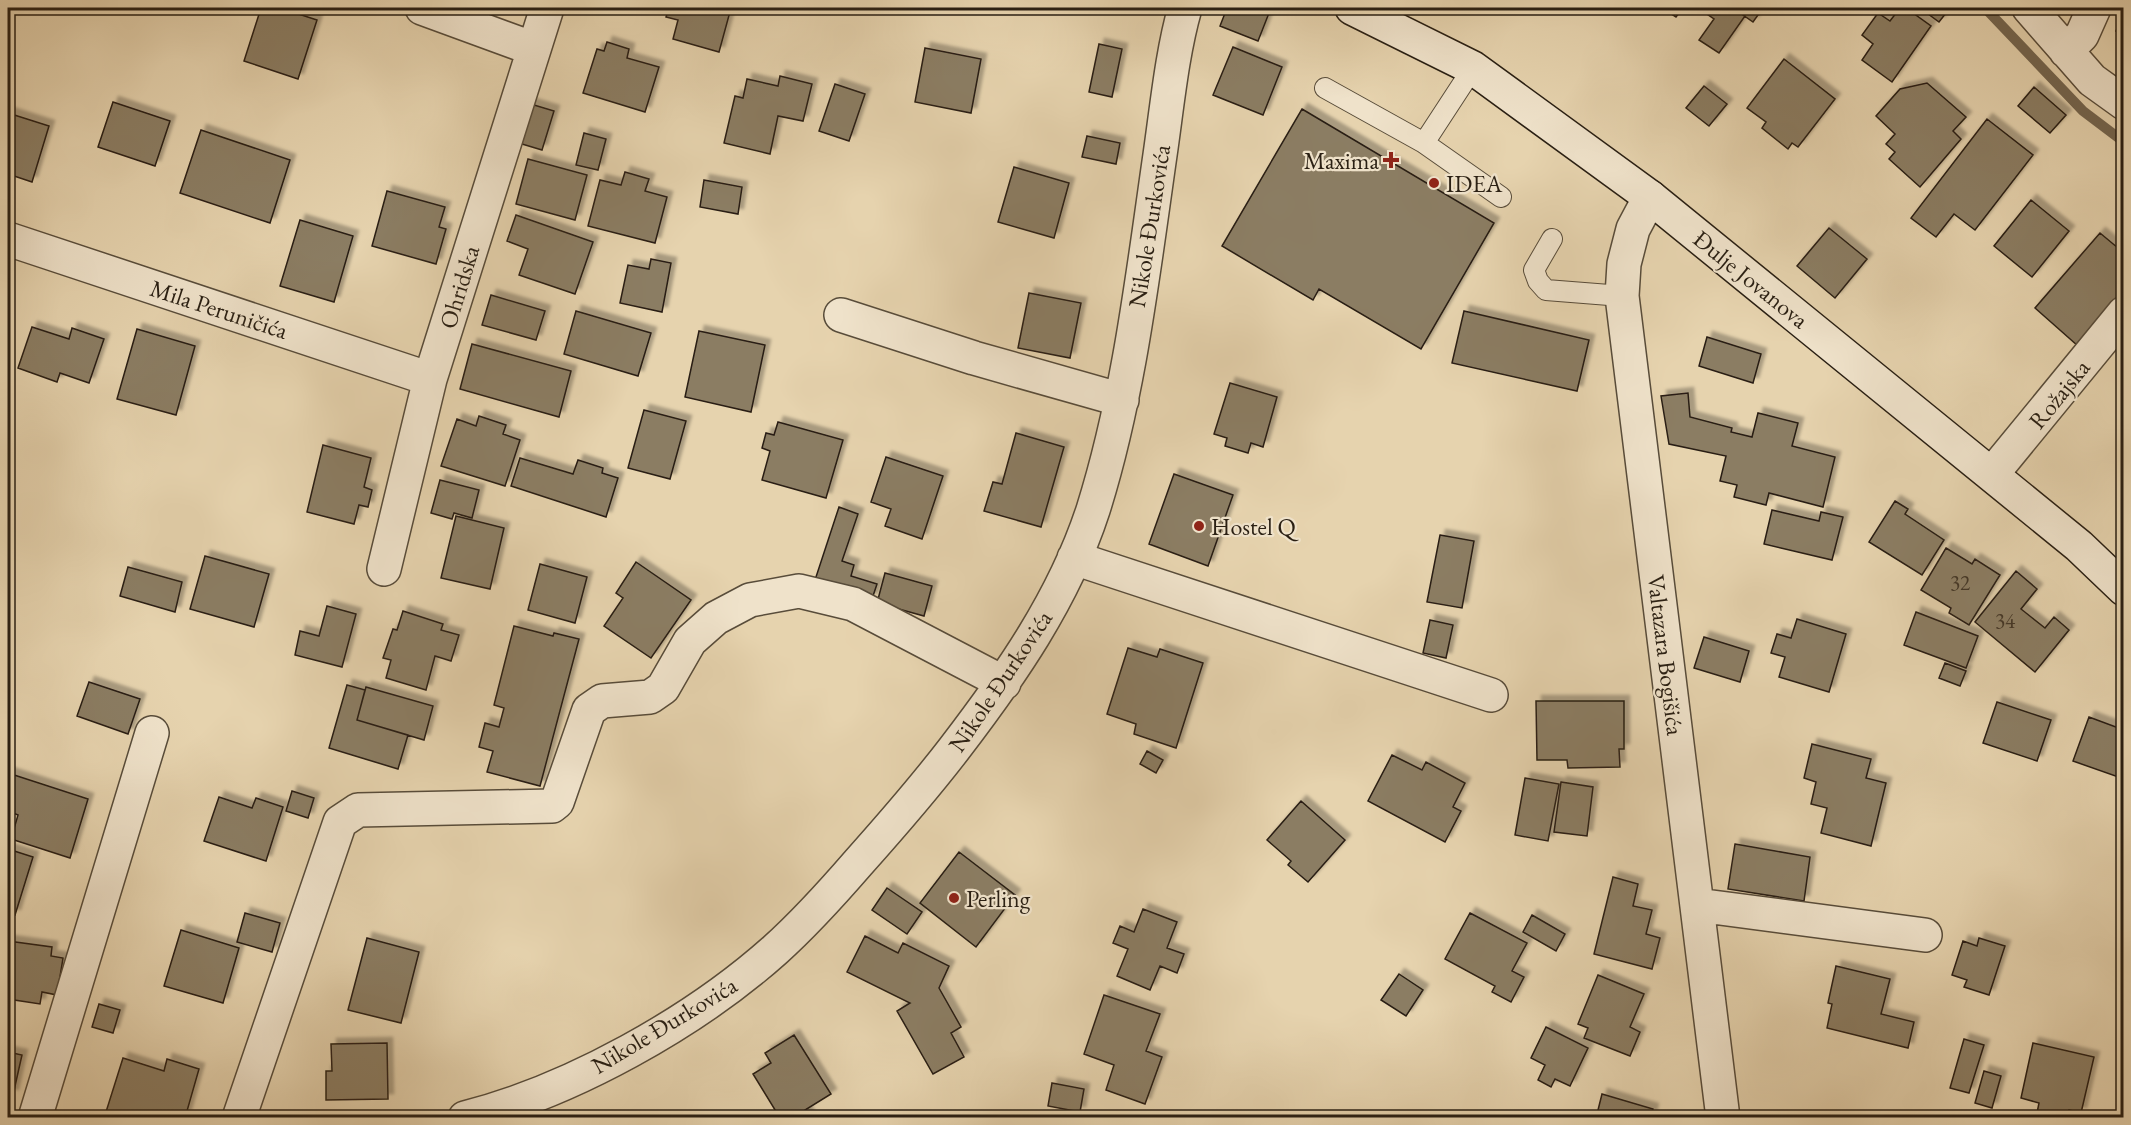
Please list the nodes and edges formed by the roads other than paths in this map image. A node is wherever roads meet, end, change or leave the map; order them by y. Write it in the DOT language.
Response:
graph roads {
  1 [pos="422,8"];
  2 [pos="547,8"];
  3 [pos="1185,8"];
  4 [pos="1352,8"];
  5 [pos="2029,8"];
  6 [pos="2094,8"];
  7 [pos="534,49"];
  8 [pos="2066,51"];
  9 [pos="1473,68"];
  10 [pos="1325,88"];
  11 [pos="2124,103"];
  12 [pos="1424,144"];
  13 [pos="1501,197"];
  14 [pos="1650,197"];
  15 [pos="8,239"];
  16 [pos="1552,239"];
  17 [pos="1622,296"];
  18 [pos="2124,313"];
  19 [pos="841,315"];
  20 [pos="430,379"];
  21 [pos="1122,400"];
  22 [pos="1992,474"];
  23 [pos="1074,558"];
  24 [pos="384,569"];
  25 [pos="2124,589"];
  26 [pos="1004,682"];
  27 [pos="1491,695"];
  28 [pos="152,733"];
  29 [pos="1697,905"];
  30 [pos="1925,935"];
  31 [pos="35,1118"];
  32 [pos="239,1118"];
  33 [pos="465,1118"];
  34 [pos="1724,1118"];
  1 -- 7 [label="street"];
  2 -- 7 [label="street, Ohridska"];
  3 -- 21 [label="street, Nikole Đurkovića"];
  4 -- 9 [label="street, Đulje Jovanova"];
  5 -- 8 [label="street"];
  6 -- 8 [label="street"];
  7 -- 20 [label="street, Ohridska"];
  8 -- 11 [label="street"];
  9 -- 12 [label="lane"];
  9 -- 14 [label="street, Đulje Jovanova"];
  10 -- 12 [label="lane"];
  12 -- 13 [label="lane"];
  14 -- 17 [label="street, Valtazara Bogišića"];
  14 -- 22 [label="street, Đulje Jovanova"];
  15 -- 20 [label="street, Mila Peruničića"];
  16 -- 17 [label="lane"];
  17 -- 29 [label="street, Valtazara Bogišića"];
  18 -- 22 [label="street, Rožajska"];
  19 -- 21 [label="street"];
  20 -- 24 [label="street, Ohridska"];
  21 -- 23 [label="street, Nikole Đurkovića"];
  22 -- 25 [label="street, Đulje Jovanova"];
  23 -- 26 [label="street, Nikole Đurkovića"];
  23 -- 27 [label="street"];
  26 -- 32 [label="street"];
  26 -- 33 [label="street, Nikole Đurkovića"];
  28 -- 31 [label="street"];
  29 -- 30 [label="street"];
  29 -- 34 [label="street, Valtazara Bogišića"];
}
